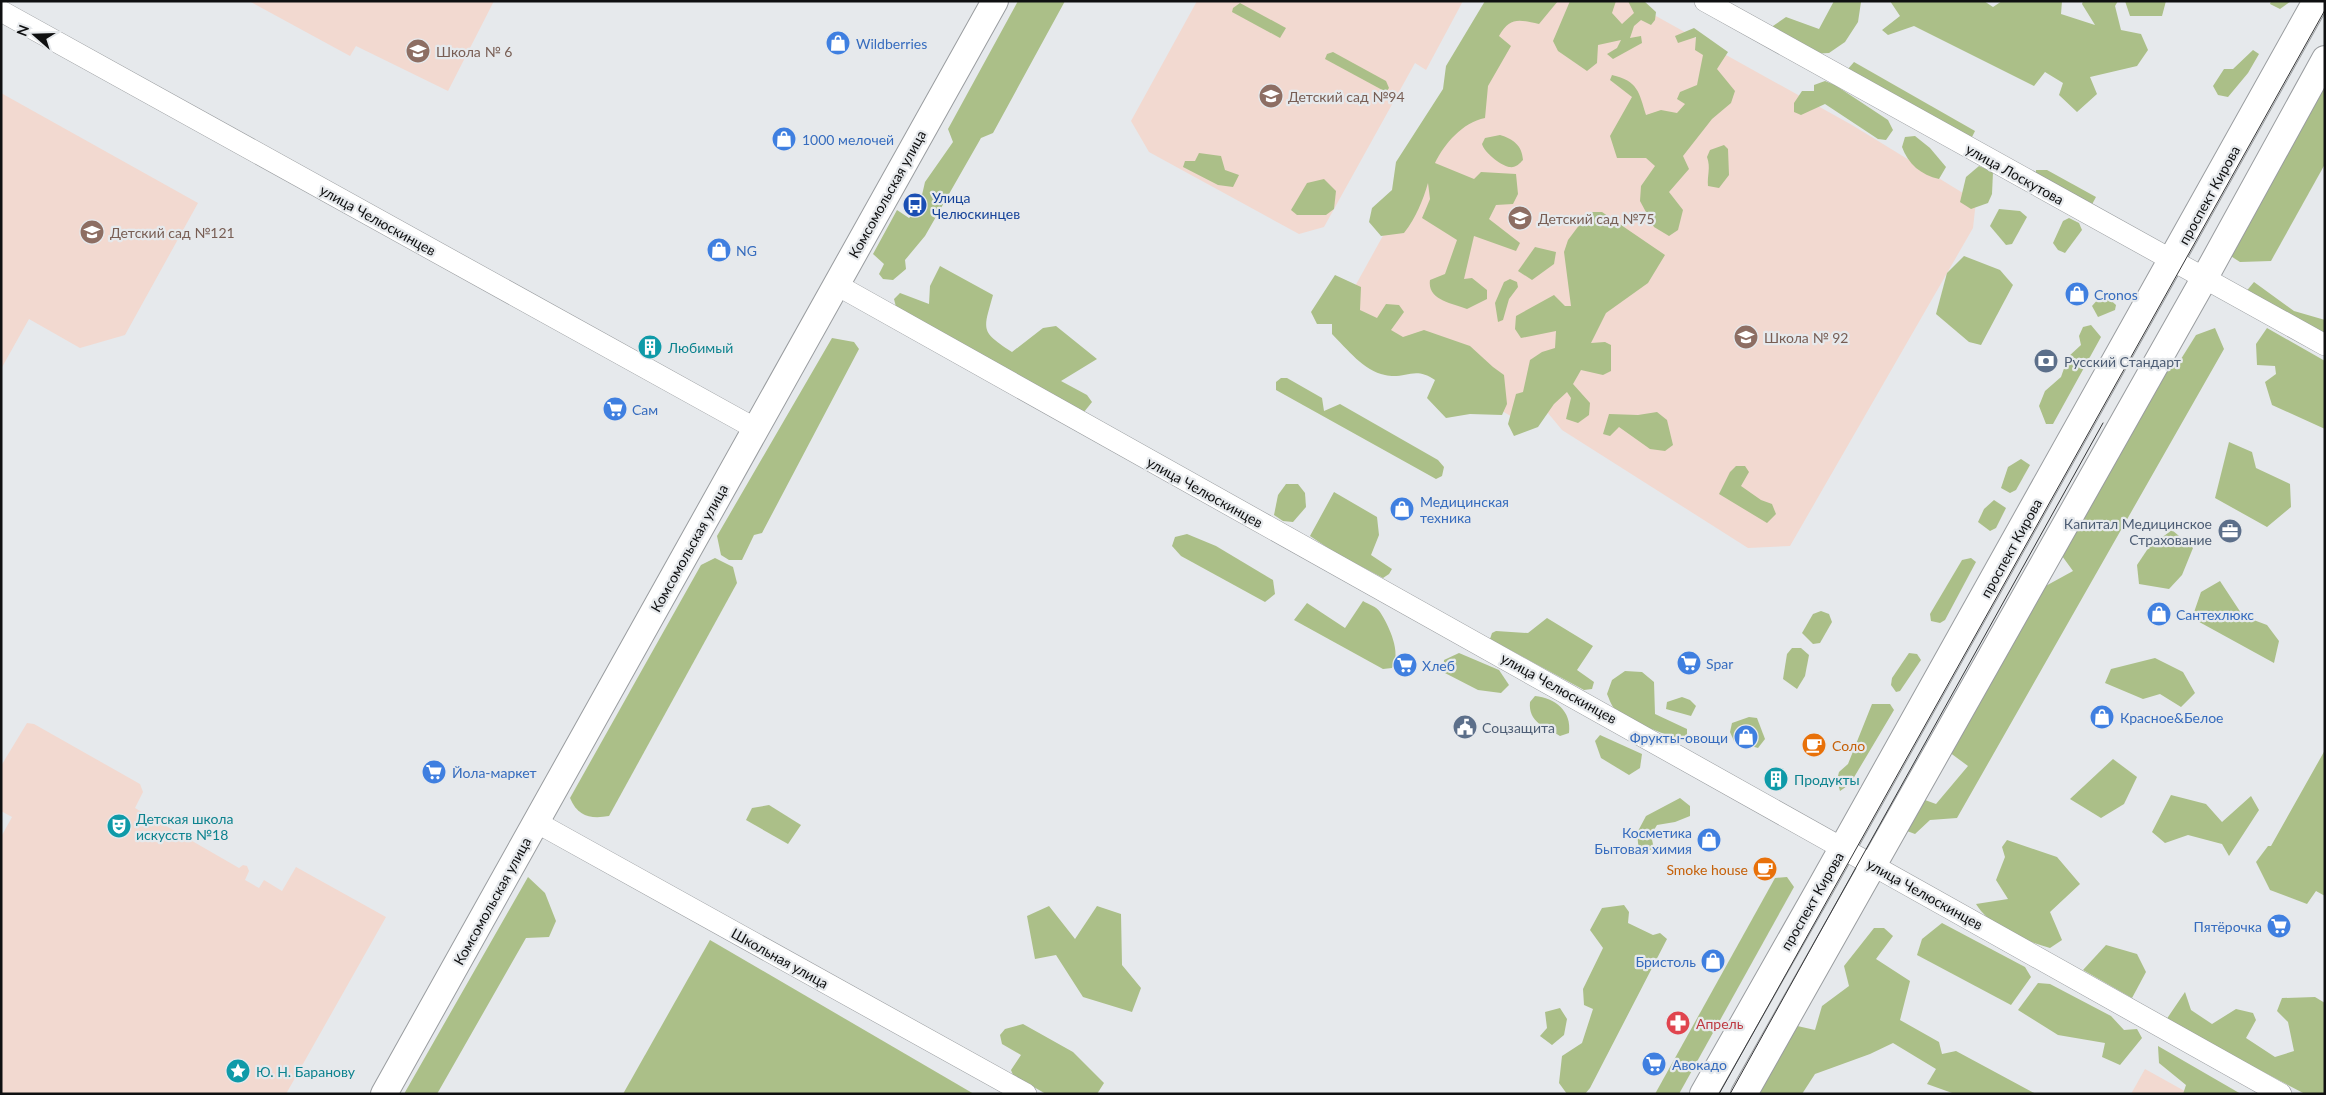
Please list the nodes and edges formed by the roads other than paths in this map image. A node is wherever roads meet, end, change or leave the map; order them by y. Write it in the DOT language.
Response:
graph roads {
  1 [pos="995,1"];
  2 [pos="1705,1"];
  3 [pos="2316,1"];
  4 [pos="1,10"];
  5 [pos="2325,59"];
  6 [pos="2172,261"];
  7 [pos="2204,279"];
  8 [pos="837,285"];
  9 [pos="2325,346"];
  10 [pos="756,429"];
  11 [pos="536,822"];
  12 [pos="1843,848"];
  13 [pos="1873,865"];
  14 [pos="384,1094"];
  15 [pos="1026,1094"];
  16 [pos="1703,1094"];
  17 [pos="1744,1094"];
  18 [pos="2281,1094"];
  1 -- 8 [label="street, Комсомольская улица"];
  2 -- 6 [label="street, улица Лоскутова"];
  3 -- 6 [label="street, проспект Кирова"];
  4 -- 10 [label="street, улица Челюскинцев"];
  5 -- 7 [label="street"];
  6 -- 7 [label="street, улица Лоскутова"];
  6 -- 12 [label="street, проспект Кирова"];
  7 -- 9 [label="street, улица Лоскутова"];
  7 -- 13 [label="street"];
  8 -- 10 [label="street, Комсомольская улица"];
  8 -- 12 [label="street, улица Челюскинцев"];
  10 -- 11 [label="street, Комсомольская улица"];
  11 -- 14 [label="street, Комсомольская улица"];
  11 -- 15 [label="street, Школьная улица"];
  12 -- 13 [label="street, улица Челюскинцев"];
  12 -- 16 [label="street, проспект Кирова"];
  13 -- 17 [label="street"];
  13 -- 18 [label="street, улица Челюскинцев"];
}
